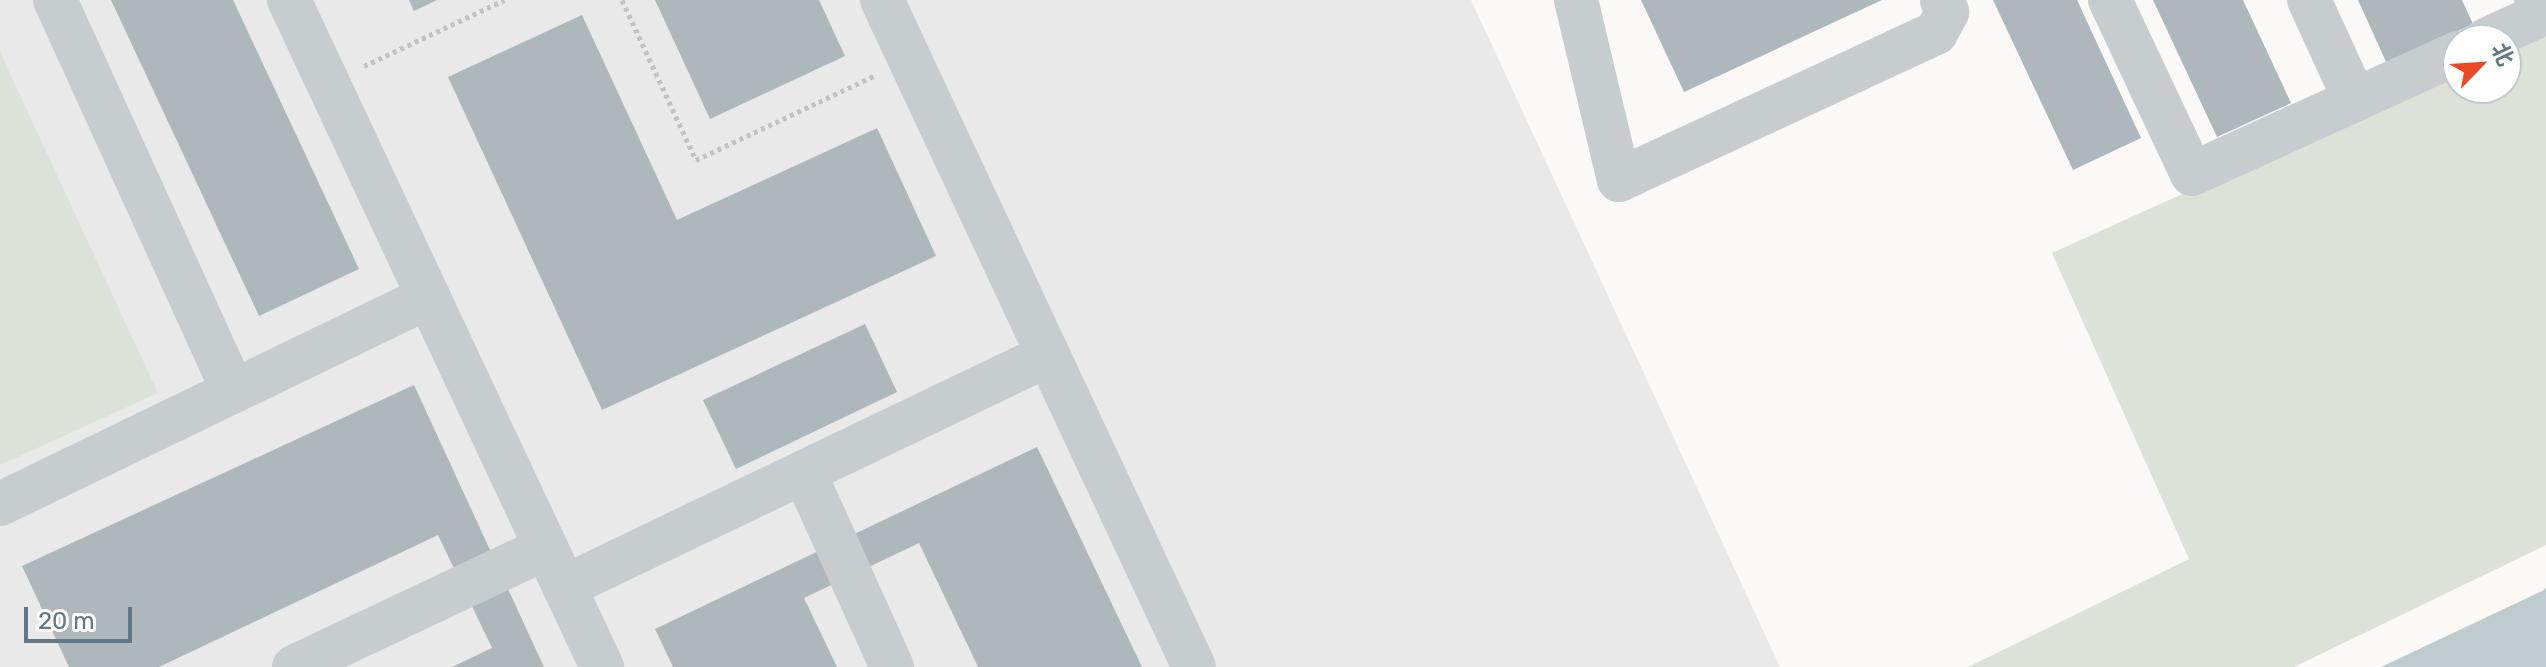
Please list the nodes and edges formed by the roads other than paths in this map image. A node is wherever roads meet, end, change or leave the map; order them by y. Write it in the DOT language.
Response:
graph roads {
  1 [pos="55,0"];
  2 [pos="289,0"];
  3 [pos="882,0"];
  4 [pos="1576,0"];
  5 [pos="1942,0"];
  6 [pos="2110,0"];
  7 [pos="2309,0"];
  8 [pos="2536,0"];
  9 [pos="2520,24"];
  10 [pos="2442,60"];
  11 [pos="2355,100"];
  12 [pos="429,297"];
  13 [pos="1048,355"];
  14 [pos="233,391"];
  15 [pos="804,472"];
  16 [pos="0,504"];
  17 [pos="555,568"];
  18 [pos="294,667"];
  19 [pos="602,667"];
  20 [pos="892,667"];
  21 [pos="1194,667"];
  1 -- 14 [label="lane"];
  2 -- 12 [label="lane"];
  3 -- 13 [label="lane"];
  4 -- 5 [label="lane"];
  6 -- 11 [label="lane"];
  7 -- 11 [label="lane"];
  8 -- 9 [label="lane"];
  10 -- 11 [label="lane"];
  12 -- 14 [label="lane"];
  12 -- 17 [label="lane"];
  13 -- 15 [label="lane"];
  13 -- 21 [label="lane"];
  14 -- 16 [label="lane"];
  15 -- 17 [label="lane"];
  15 -- 20 [label="lane"];
  17 -- 18 [label="lane"];
  17 -- 19 [label="lane"];
}
